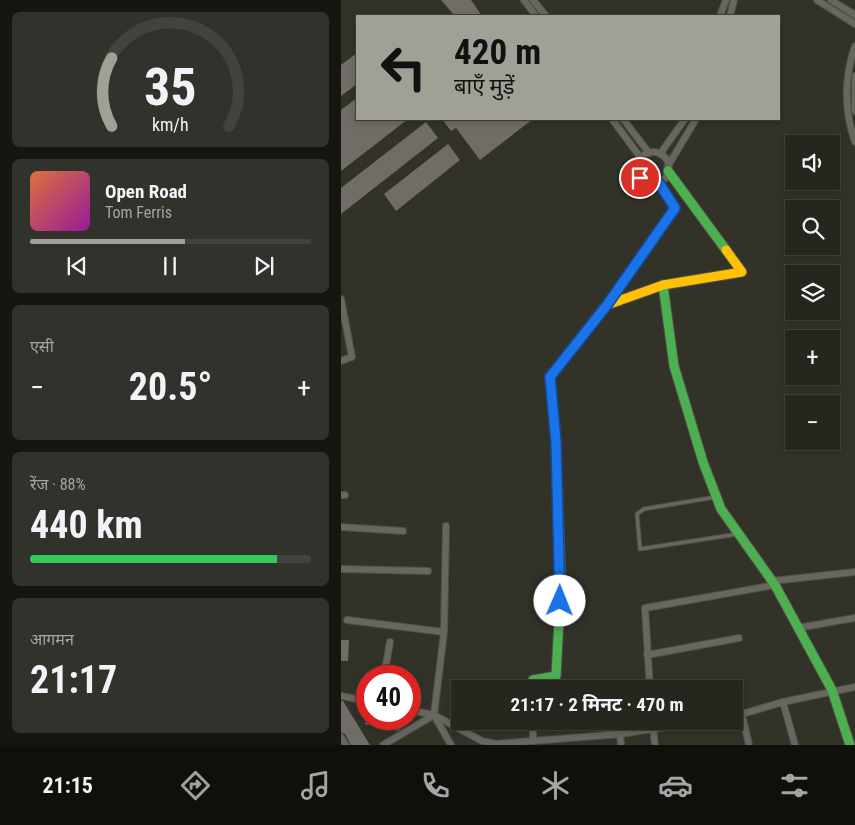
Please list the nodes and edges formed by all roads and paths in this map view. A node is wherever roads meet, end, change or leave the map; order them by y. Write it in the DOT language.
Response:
graph roads {
  1 [pos="524,0"];
  2 [pos="533,0"];
  3 [pos="726,0"];
  4 [pos="734,0"];
  5 [pos="817,0"];
  6 [pos="831,0"];
  7 [pos="535,15"];
  8 [pos="545,15"];
  9 [pos="720,15"];
  10 [pos="730,15"];
  11 [pos="855,15"];
  12 [pos="855,24"];
  13 [pos="855,46"];
  14 [pos="855,76"];
  15 [pos="855,111"];
  16 [pos="613,120"];
  17 [pos="624,120"];
  18 [pos="684,120"];
  19 [pos="696,120"];
  20 [pos="855,142"];
  21 [pos="649,153"];
  22 [pos="659,154"];
  23 [pos="641,157"];
  24 [pos="668,169"];
  25 [pos="659,183"];
  26 [pos="663,285"];
  27 [pos="341,299"];
  28 [pos="607,305"];
  29 [pos="341,361"];
  30 [pos="716,497"];
  31 [pos="446,526"];
  32 [pos="341,527"];
  33 [pos="403,530"];
  34 [pos="739,534"];
  35 [pos="341,569"];
  36 [pos="428,571"];
  37 [pos="855,572"];
  38 [pos="773,583"];
  39 [pos="855,618"];
  40 [pos="347,620"];
  41 [pos="797,628"];
  42 [pos="444,632"];
  43 [pos="739,638"];
  44 [pos="390,642"];
  45 [pos="647,655"];
  46 [pos="386,665"];
  47 [pos="533,680"];
  48 [pos="649,680"];
  49 [pos="855,686"];
  50 [pos="832,690"];
  51 [pos="341,696"];
  52 [pos="356,699"];
  53 [pos="783,702"];
  54 [pos="421,712"];
  55 [pos="743,714"];
  56 [pos="434,715"];
  57 [pos="743,729"];
  58 [pos="533,730"];
  59 [pos="653,730"];
  60 [pos="620,734"];
  61 [pos="341,737"];
  62 [pos="533,741"];
  63 [pos="577,741"];
  64 [pos="346,745"];
  65 [pos="383,745"];
  66 [pos="451,745"];
  67 [pos="621,745"];
  68 [pos="655,745"];
  69 [pos="749,745"];
  70 [pos="795,745"];
  71 [pos="850,745"];
  1 -- 7 [label="street"];
  2 -- 8 [label="street"];
  3 -- 9 [label="street"];
  4 -- 10 [label="street"];
  5 -- 12 [label="street"];
  6 -- 11 [label="street"];
  13 -- 20 [label="street"];
  14 -- 15 [label="street"];
  16 -- 23 [label="street"];
  17 -- 21 [label="street"];
  18 -- 22 [label="street"];
  19 -- 24 [label="street"];
  21 -- 22 [label="street"];
  21 -- 23 [label="street"];
  22 -- 24 [label="street"];
  23 -- 25 [label="street"];
  24 -- 25 [label="street"];
  24 -- 26 [label="street"];
  25 -- 28 [label="street"];
  26 -- 28 [label="street"];
  26 -- 30 [label="street"];
  27 -- 29 [label="street"];
  28 -- 47 [label="street"];
  30 -- 34 [label="street"];
  30 -- 34 [label="lane"];
  31 -- 42 [label="street"];
  32 -- 33 [label="street"];
  34 -- 38 [label="street"];
  35 -- 36 [label="street"];
  37 -- 38 [label="street"];
  38 -- 41 [label="street"];
  38 -- 45 [label="street"];
  39 -- 41 [label="street"];
  40 -- 42 [label="street"];
  41 -- 50 [label="street"];
  42 -- 56 [label="street"];
  43 -- 45 [label="street"];
  44 -- 46 [label="street"];
  45 -- 48 [label="street"];
  49 -- 50 [label="street"];
  50 -- 53 [label="street"];
  50 -- 71 [label="street"];
  51 -- 52 [label="street"];
  53 -- 55 [label="street"];
  53 -- 70 [label="street"];
  54 -- 56 [label="street"];
  56 -- 62 [label="street"];
  56 -- 65 [label="street"];
  56 -- 66 [label="street"];
  57 -- 69 [label="street"];
  58 -- 62 [label="street"];
  59 -- 60 [label="street"];
  59 -- 68 [label="street"];
  60 -- 63 [label="street"];
  60 -- 67 [label="street"];
  61 -- 64 [label="street"];
  62 -- 63 [label="street"];
}
